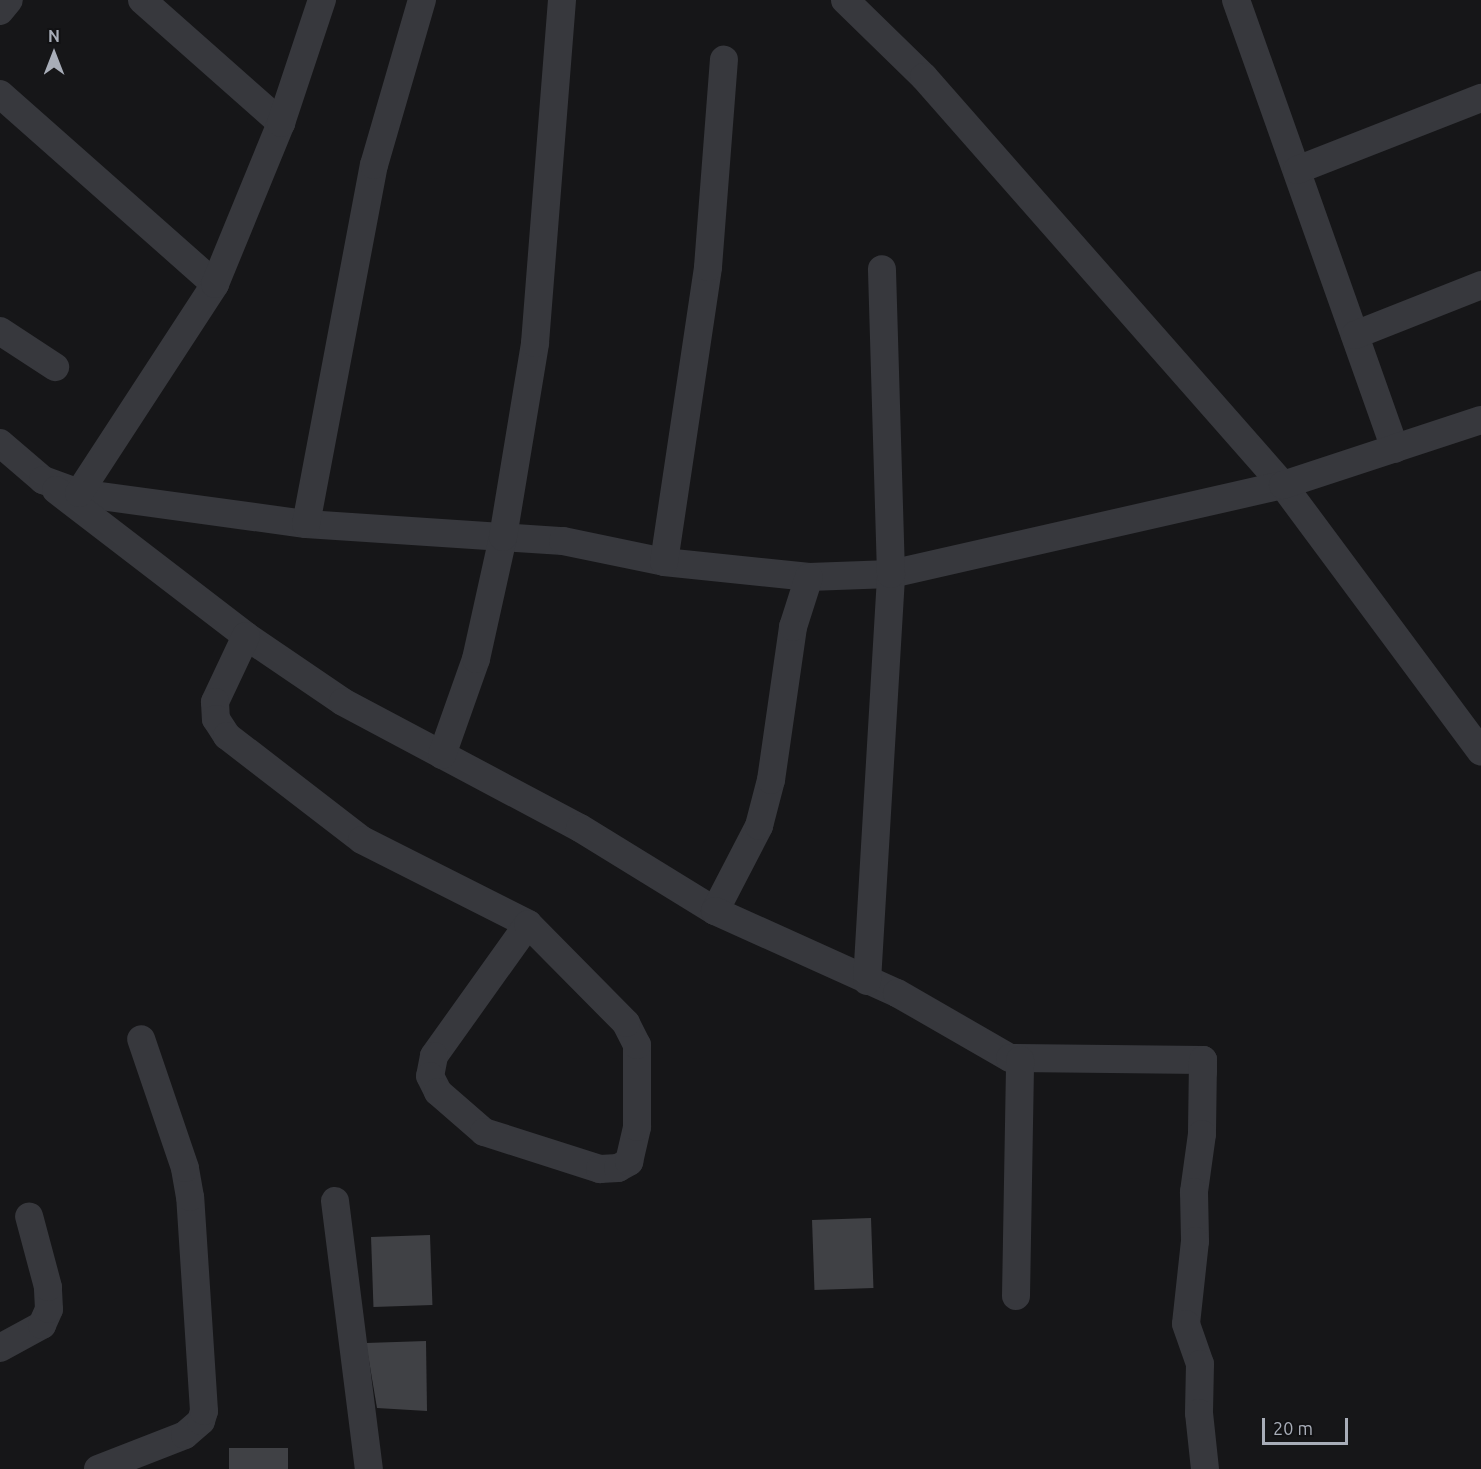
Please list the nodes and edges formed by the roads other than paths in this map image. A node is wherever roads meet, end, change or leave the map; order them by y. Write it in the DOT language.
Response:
graph roads {
  1 [pos="9,0"];
  2 [pos="142,0"];
  3 [pos="322,0"];
  4 [pos="422,0"];
  5 [pos="562,0"];
  6 [pos="845,0"];
  7 [pos="1236,0"];
  8 [pos="0,11"];
  9 [pos="724,60"];
  10 [pos="0,94"];
  11 [pos="1481,98"];
  12 [pos="281,123"];
  13 [pos="1297,170"];
  14 [pos="882,270"];
  15 [pos="215,284"];
  16 [pos="1481,285"];
  17 [pos="0,330"];
  18 [pos="1355,335"];
  19 [pos="55,367"];
  20 [pos="1481,420"];
  21 [pos="0,443"];
  22 [pos="1395,448"];
  23 [pos="0,472"];
  24 [pos="35,473"];
  25 [pos="1283,485"];
  26 [pos="79,493"];
  27 [pos="306,524"];
  28 [pos="503,537"];
  29 [pos="664,562"];
  30 [pos="891,574"];
  31 [pos="809,577"];
  32 [pos="246,636"];
  33 [pos="1481,752"];
  34 [pos="442,755"];
  35 [pos="715,911"];
  36 [pos="528,924"];
  37 [pos="867,981"];
  38 [pos="141,1039"];
  39 [pos="1020,1060"];
  40 [pos="335,1201"];
  41 [pos="29,1216"];
  42 [pos="1016,1296"];
  43 [pos="0,1348"];
  44 [pos="98,1469"];
  45 [pos="369,1469"];
  46 [pos="1205,1469"];
  1 -- 8 [label="street"];
  2 -- 12 [label="street"];
  3 -- 12 [label="street"];
  4 -- 27 [label="street"];
  5 -- 28 [label="street"];
  6 -- 25 [label="street"];
  7 -- 13 [label="street"];
  9 -- 29 [label="street"];
  10 -- 15 [label="street"];
  11 -- 13 [label="street"];
  12 -- 15 [label="street"];
  13 -- 18 [label="street"];
  14 -- 30 [label="street"];
  15 -- 26 [label="street"];
  16 -- 18 [label="street"];
  17 -- 19 [label="street"];
  18 -- 22 [label="street"];
  20 -- 22 [label="street"];
  21 -- 24 [label="street"];
  22 -- 25 [label="street"];
  23 -- 24 [label="street"];
  24 -- 26 [label="street"];
  24 -- 32 [label="street"];
  25 -- 30 [label="street"];
  25 -- 33 [label="street"];
  26 -- 27 [label="street"];
  27 -- 28 [label="street"];
  28 -- 29 [label="street"];
  28 -- 34 [label="street"];
  29 -- 31 [label="street"];
  30 -- 31 [label="street"];
  30 -- 37 [label="street"];
  31 -- 35 [label="street"];
  32 -- 34 [label="street"];
  32 -- 36 [label="street"];
  34 -- 35 [label="street"];
  35 -- 37 [label="street"];
  36 -- 36 [label="street"];
  37 -- 39 [label="street"];
  38 -- 44 [label="street"];
  39 -- 42 [label="street"];
  39 -- 46 [label="street"];
  40 -- 45 [label="street"];
  41 -- 43 [label="street"];
}
